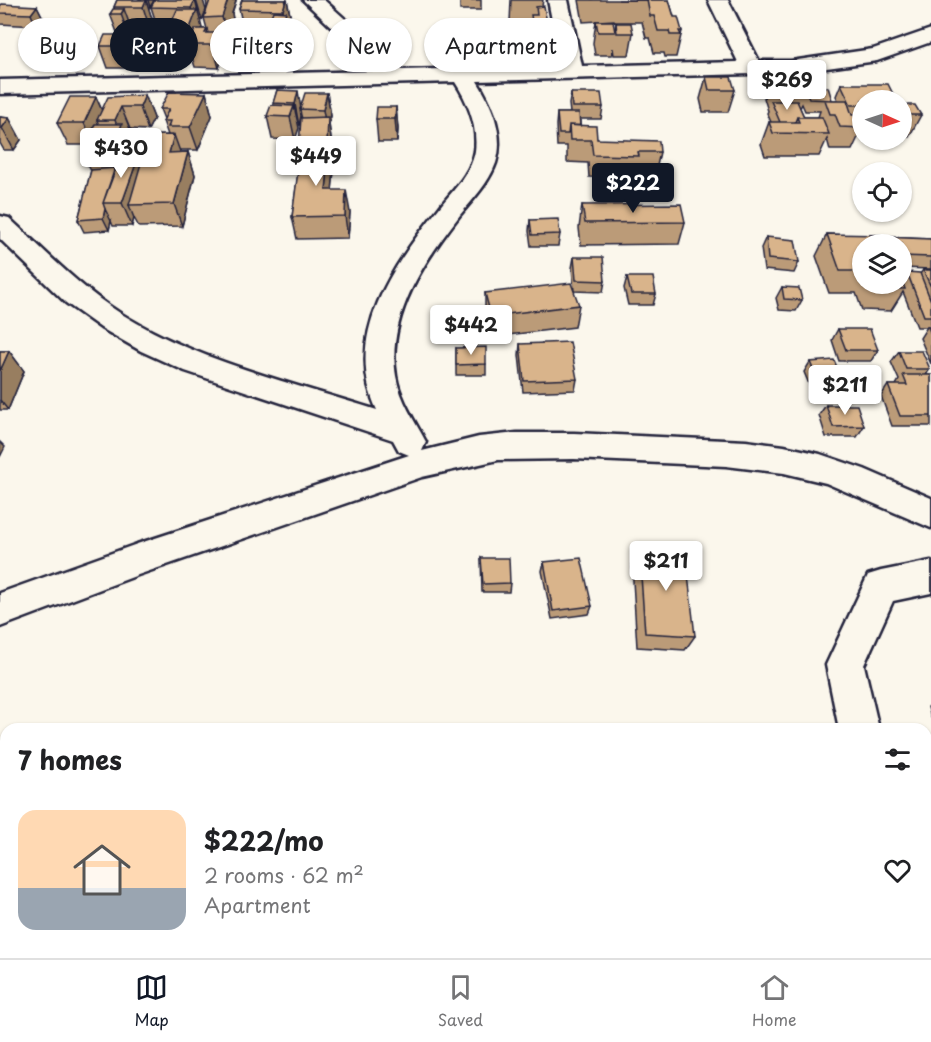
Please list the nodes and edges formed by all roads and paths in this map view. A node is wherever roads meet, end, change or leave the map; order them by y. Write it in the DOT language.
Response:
graph roads {
  1 [pos="313,0"];
  2 [pos="558,0"];
  3 [pos="718,0"];
  4 [pos="931,35"];
  5 [pos="752,69"];
  6 [pos="573,73"];
  7 [pos="462,76"];
  8 [pos="398,78"];
  9 [pos="9,87"];
  10 [pos="0,107"];
  11 [pos="2,229"];
  12 [pos="405,431"];
  13 [pos="422,464"];
  14 [pos="931,513"];
  15 [pos="931,576"];
  16 [pos="0,610"];
  17 [pos="858,723"];
  1 -- 8 [label="street"];
  2 -- 6 [label="street"];
  3 -- 5 [label="street"];
  4 -- 5 [label="street"];
  5 -- 6 [label="street"];
  6 -- 7 [label="street"];
  7 -- 8 [label="street"];
  7 -- 12 [label="street"];
  8 -- 9 [label="street"];
  9 -- 10 [label="street"];
  11 -- 12 [label="street"];
  12 -- 13 [label="street"];
  13 -- 14 [label="street"];
  13 -- 16 [label="street"];
  15 -- 17 [label="street"];
}
